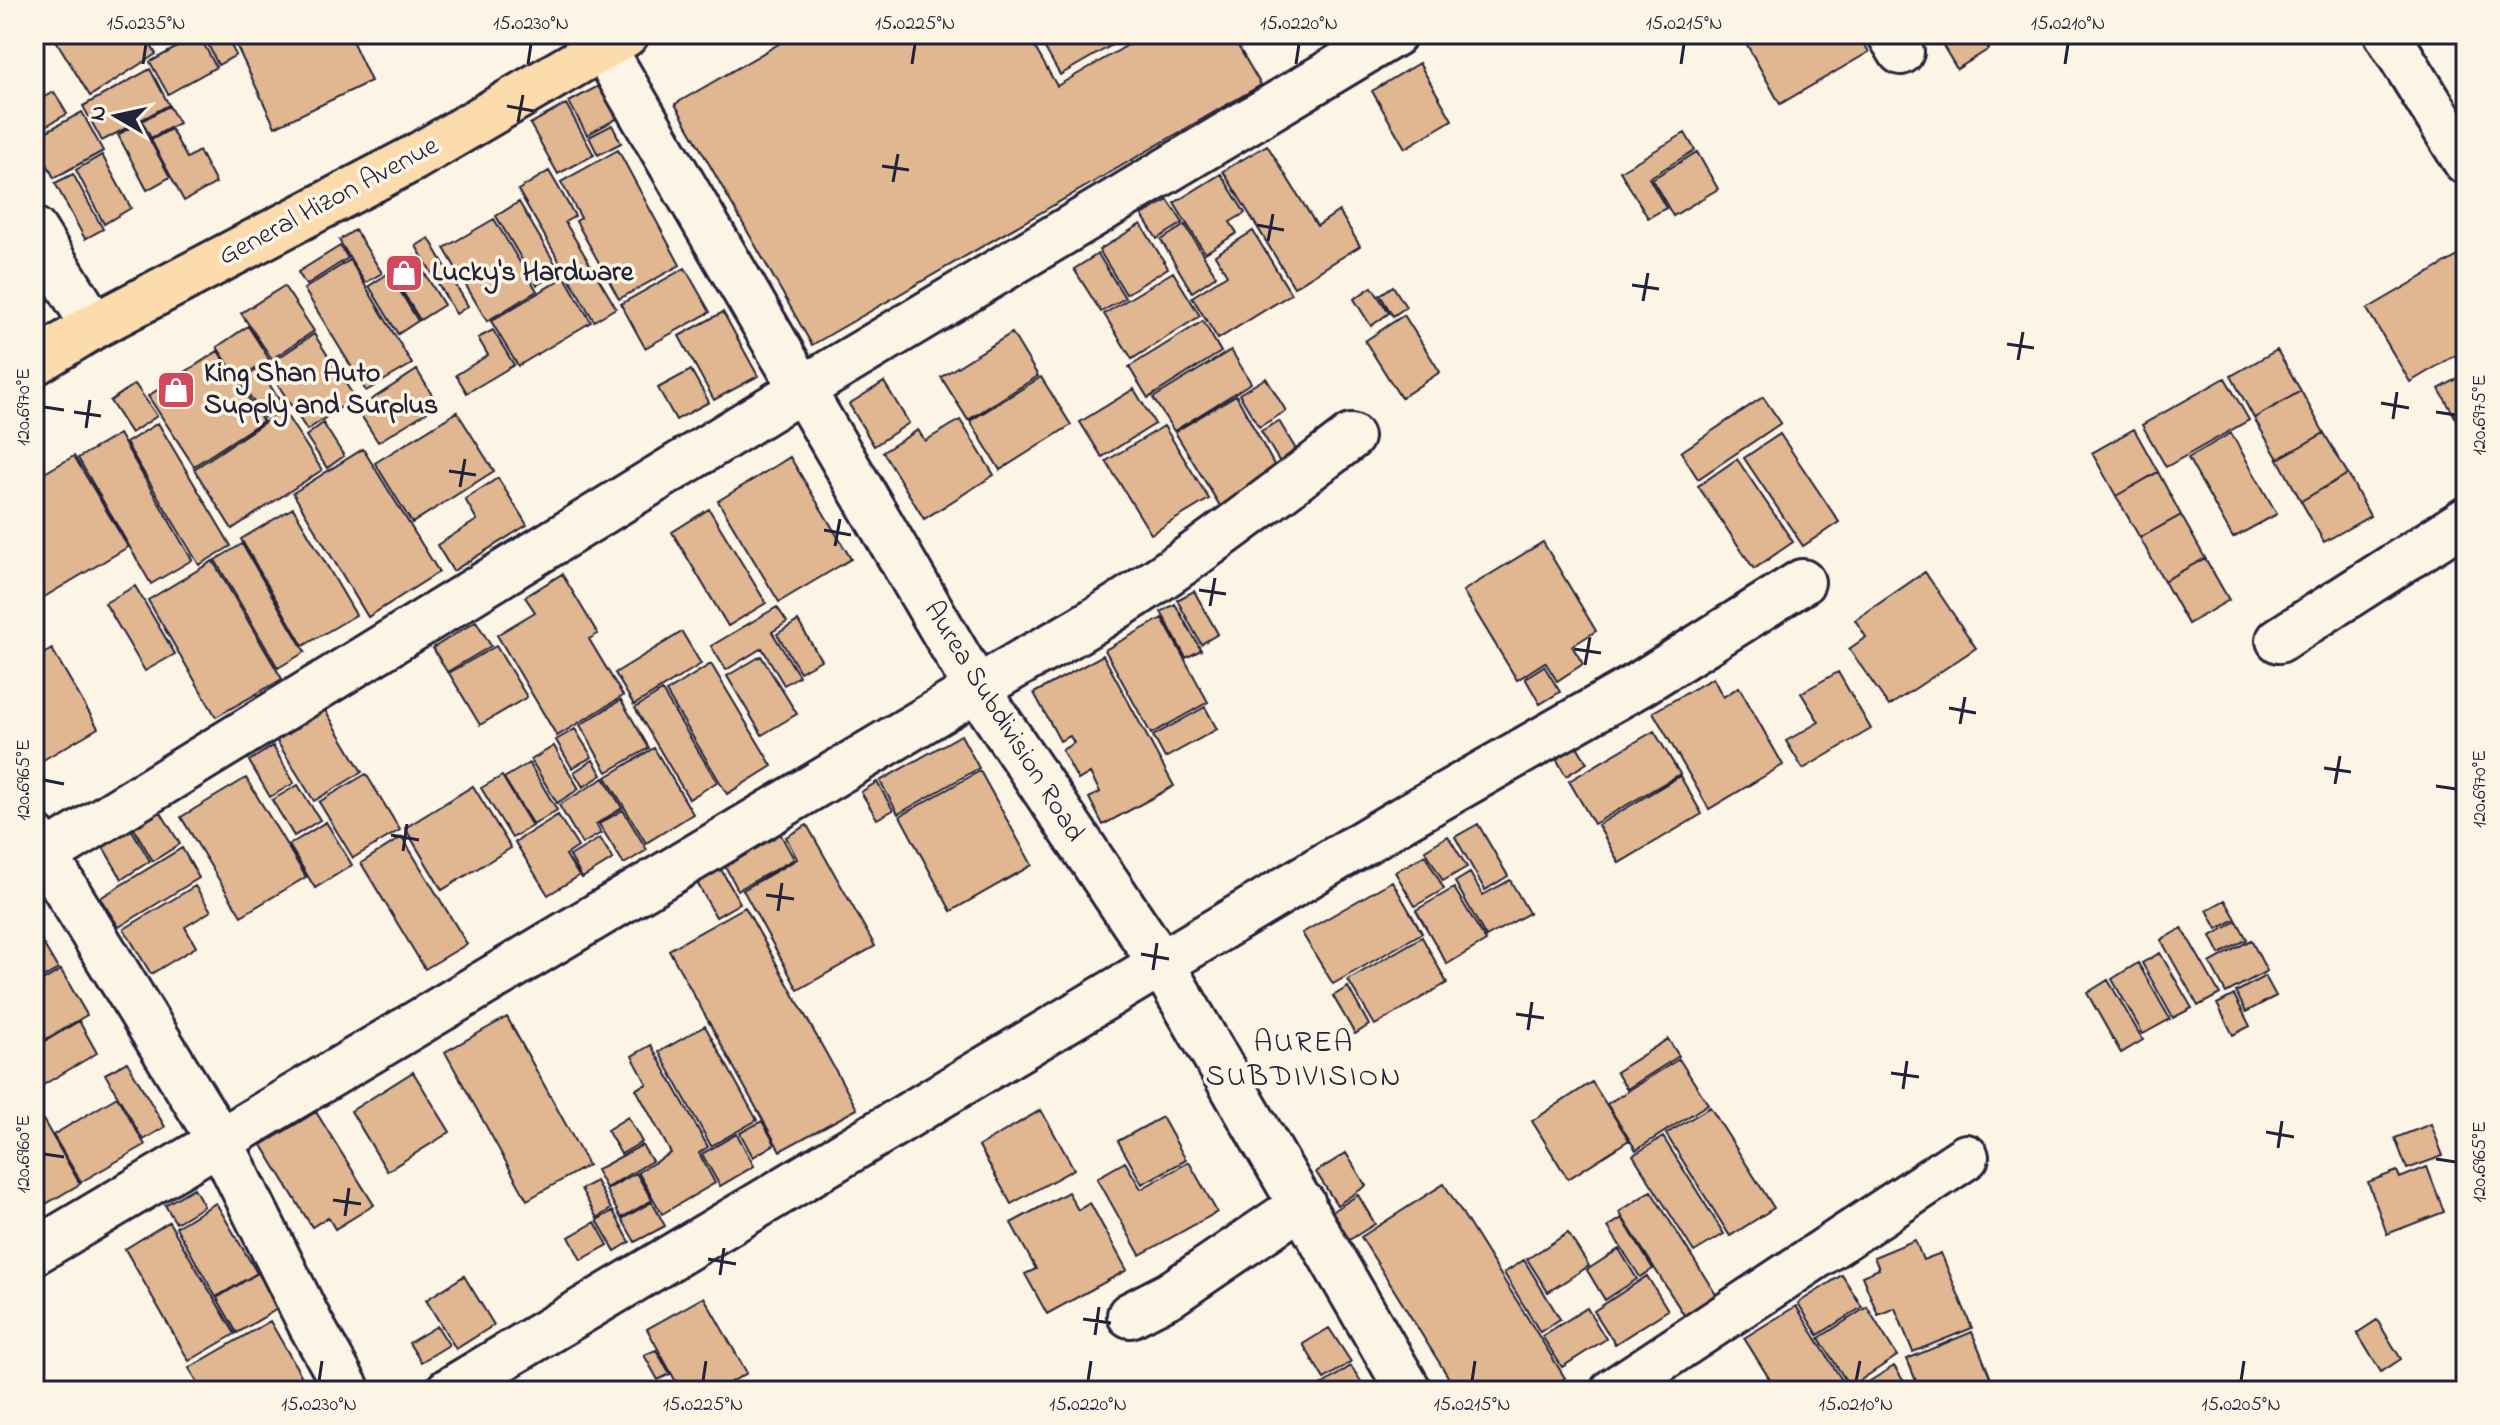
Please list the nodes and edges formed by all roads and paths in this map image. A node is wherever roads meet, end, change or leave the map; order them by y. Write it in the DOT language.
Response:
graph roads {
  1 [pos="1394,34"];
  2 [pos="2387,34"];
  3 [pos="623,39"];
  4 [pos="2466,162"];
  5 [pos="34,230"];
  6 [pos="94,326"];
  7 [pos="34,363"];
  8 [pos="804,388"];
  9 [pos="1351,437"];
  10 [pos="2466,520"];
  11 [pos="1802,582"];
  12 [pos="2279,640"];
  13 [pos="977,689"];
  14 [pos="38,851"];
  15 [pos="1161,963"];
  16 [pos="220,1141"];
  17 [pos="1966,1157"];
  18 [pos="1303,1204"];
  19 [pos="34,1252"];
  20 [pos="1130,1315"];
  21 [pos="348,1391"];
  22 [pos="448,1391"];
  23 [pos="1409,1391"];
  24 [pos="1613,1391"];
  1 -- 8 [label="street"];
  2 -- 4 [label="street"];
  3 -- 6 [label="main road, General Hizon Avenue"];
  3 -- 8 [label="street, Aurea Subdivision Road"];
  5 -- 6 [label="street"];
  6 -- 7 [label="main road, General Hizon Avenue"];
  8 -- 13 [label="street, Aurea Subdivision Road"];
  8 -- 14 [label="street"];
  9 -- 13 [label="street"];
  10 -- 12 [label="street"];
  11 -- 15 [label="street"];
  13 -- 15 [label="street, Aurea Subdivision Road"];
  13 -- 16 [label="street"];
  14 -- 16 [label="street"];
  15 -- 18 [label="street, Aurea Subdivision Road"];
  15 -- 22 [label="street"];
  16 -- 19 [label="street"];
  16 -- 21 [label="street"];
  17 -- 24 [label="street"];
  18 -- 20 [label="street"];
  18 -- 23 [label="street, Aurea Subdivision Road"];
}
